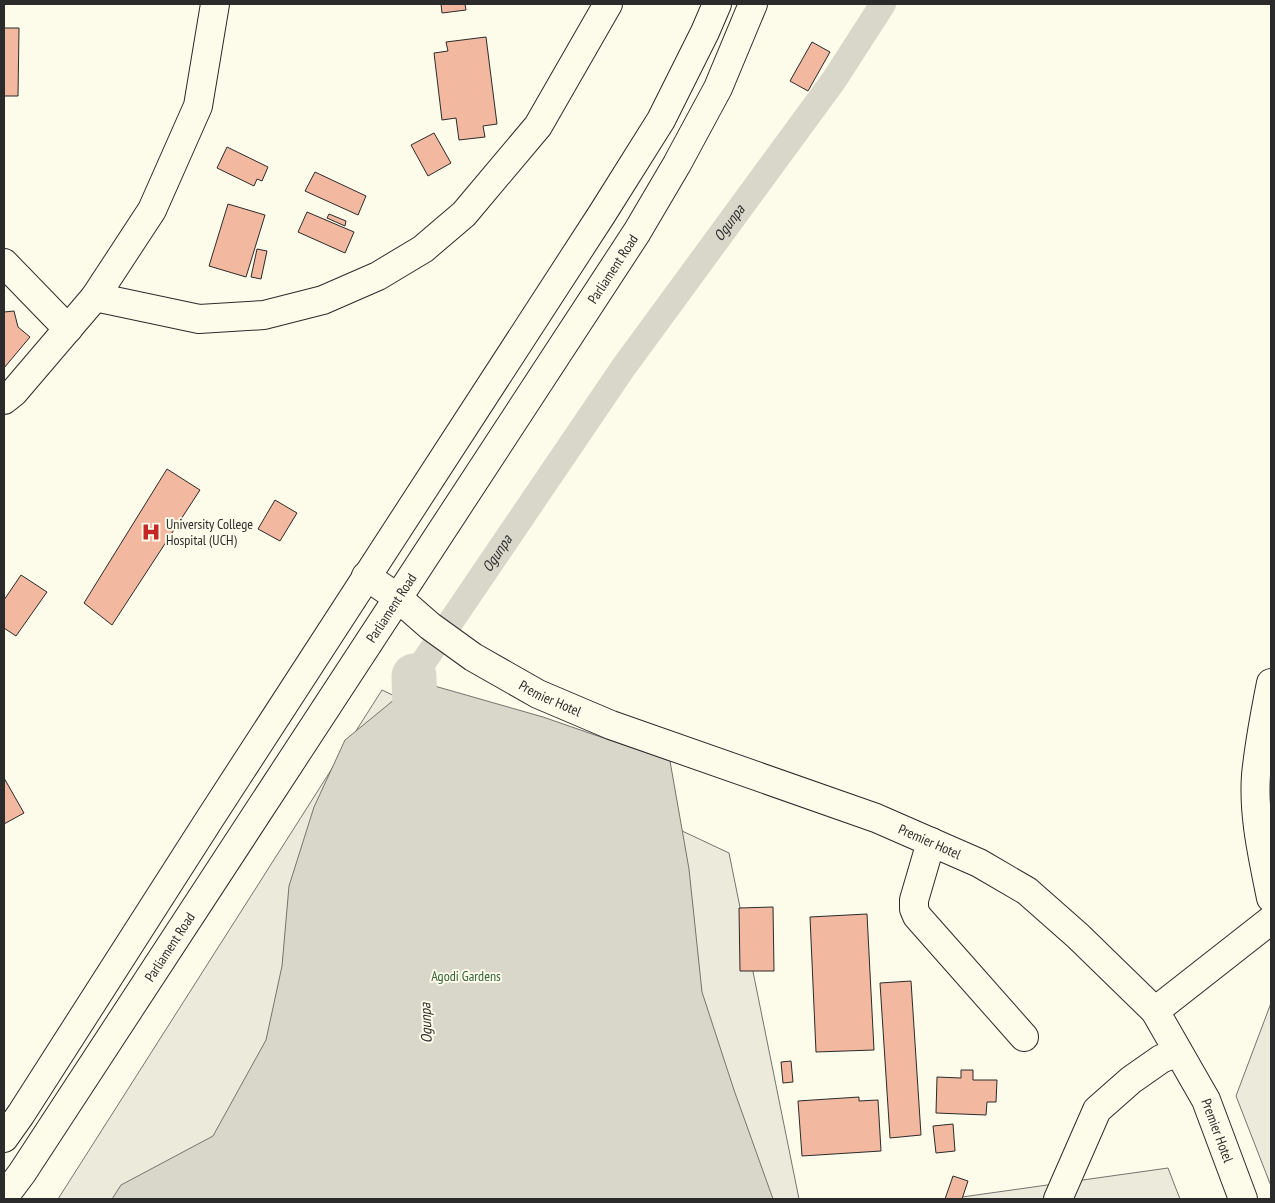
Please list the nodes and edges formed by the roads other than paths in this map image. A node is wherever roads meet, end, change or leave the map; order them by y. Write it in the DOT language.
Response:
graph roads {
  1 [pos="215,4"];
  2 [pos="608,4"];
  3 [pos="717,4"];
  4 [pos="753,4"];
  5 [pos="4,263"];
  6 [pos="95,297"];
  7 [pos="68,330"];
  8 [pos="4,400"];
  9 [pos="366,576"];
  10 [pos="398,598"];
  11 [pos="1271,683"];
  12 [pos="932,842"];
  13 [pos="1271,898"];
  14 [pos="1271,920"];
  15 [pos="1155,1011"];
  16 [pos="1024,1037"];
  17 [pos="1178,1052"];
  18 [pos="4,1138"];
  19 [pos="4,1197"];
  20 [pos="1058,1199"];
  21 [pos="1243,1199"];
  1 -- 6 [label="main road"];
  2 -- 6 [label="main road"];
  3 -- 9 [label="main road"];
  4 -- 10 [label="main road, Parliament Road"];
  5 -- 7 [label="main road"];
  6 -- 7 [label="main road"];
  7 -- 8 [label="main road"];
  9 -- 10 [label="main road, Premier Hotel"];
  9 -- 18 [label="main road"];
  10 -- 12 [label="main road, Premier Hotel"];
  10 -- 19 [label="main road, Parliament Road"];
  11 -- 13 [label="main road"];
  12 -- 15 [label="main road, Premier Hotel"];
  12 -- 16 [label="main road"];
  14 -- 15 [label="main road"];
  15 -- 17 [label="main road, Premier Hotel"];
  17 -- 20 [label="main road"];
  17 -- 21 [label="main road, Premier Hotel"];
}
